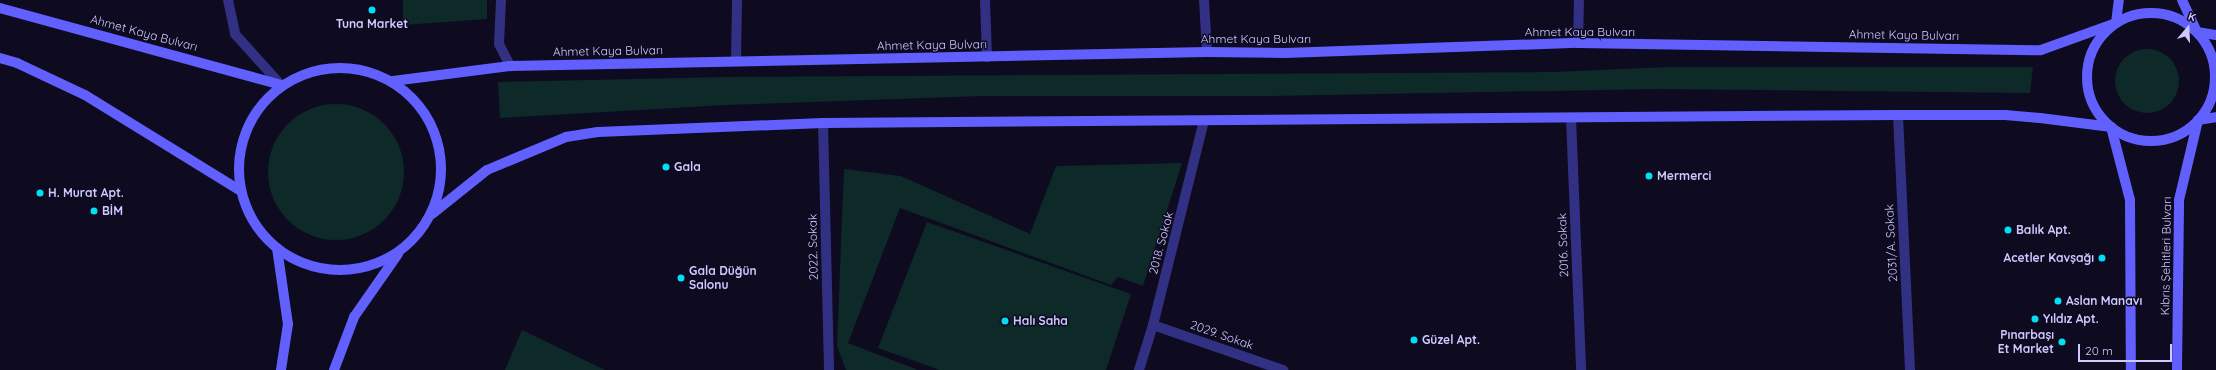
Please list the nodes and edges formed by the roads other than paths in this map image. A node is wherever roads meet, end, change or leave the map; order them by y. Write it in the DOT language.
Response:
graph roads {
  1 [pos="228,0"];
  2 [pos="501,0"];
  3 [pos="737,0"];
  4 [pos="985,0"];
  5 [pos="1204,0"];
  6 [pos="1579,0"];
  7 [pos="2119,0"];
  8 [pos="2182,0"];
  9 [pos="0,8"];
  10 [pos="2116,23"];
  11 [pos="2197,32"];
  12 [pos="2216,34"];
  13 [pos="1578,43"];
  14 [pos="1207,52"];
  15 [pos="0,58"];
  16 [pos="987,58"];
  17 [pos="736,60"];
  18 [pos="510,66"];
  19 [pos="393,82"];
  20 [pos="281,85"];
  21 [pos="1898,115"];
  22 [pos="2216,117"];
  23 [pos="1571,118"];
  24 [pos="2198,120"];
  25 [pos="1204,121"];
  26 [pos="823,123"];
  27 [pos="2111,127"];
  28 [pos="241,191"];
  29 [pos="432,214"];
  30 [pos="276,248"];
  31 [pos="399,252"];
  32 [pos="1152,325"];
  33 [pos="281,370"];
  34 [pos="334,370"];
  35 [pos="829,370"];
  36 [pos="1139,370"];
  37 [pos="1283,370"];
  38 [pos="1581,370"];
  39 [pos="1910,370"];
  40 [pos="2131,370"];
  41 [pos="2177,370"];
  1 -- 20 [label="street"];
  2 -- 18 [label="street"];
  3 -- 17 [label="street"];
  4 -- 16 [label="street"];
  5 -- 14 [label="street"];
  6 -- 13 [label="street"];
  7 -- 10 [label="main road"];
  8 -- 11 [label="main road"];
  9 -- 20 [label="main road, Ahmet Kaya Bulvarı"];
  10 -- 11 [label="main road"];
  10 -- 13 [label="main road, Ahmet Kaya Bulvarı"];
  10 -- 27 [label="main road"];
  11 -- 12 [label="main road"];
  11 -- 24 [label="main road"];
  13 -- 14 [label="main road, Ahmet Kaya Bulvarı"];
  14 -- 16 [label="main road, Ahmet Kaya Bulvarı"];
  15 -- 28 [label="main road"];
  16 -- 17 [label="main road, Ahmet Kaya Bulvarı"];
  17 -- 18 [label="main road, Ahmet Kaya Bulvarı"];
  18 -- 19 [label="main road, Ahmet Kaya Bulvarı"];
  19 -- 20 [label="main road"];
  19 -- 29 [label="main road"];
  20 -- 28 [label="main road"];
  21 -- 23 [label="main road"];
  21 -- 27 [label="main road"];
  21 -- 39 [label="street, 2031/A. Sokak"];
  22 -- 24 [label="main road"];
  23 -- 25 [label="main road"];
  23 -- 38 [label="street, 2016. Sokak"];
  24 -- 27 [label="main road"];
  24 -- 41 [label="main road, Kıbrıs Şehitleri Bulvarı"];
  25 -- 26 [label="main road"];
  25 -- 32 [label="street, 2018. Sokak"];
  26 -- 29 [label="main road"];
  26 -- 35 [label="street, 2022. Sokak"];
  27 -- 40 [label="main road"];
  28 -- 30 [label="main road"];
  29 -- 31 [label="main road"];
  30 -- 31 [label="main road"];
  30 -- 33 [label="main road"];
  31 -- 34 [label="main road"];
  32 -- 36 [label="street, 2018. Sokak"];
  32 -- 37 [label="street, 2029. Sokak"];
}
